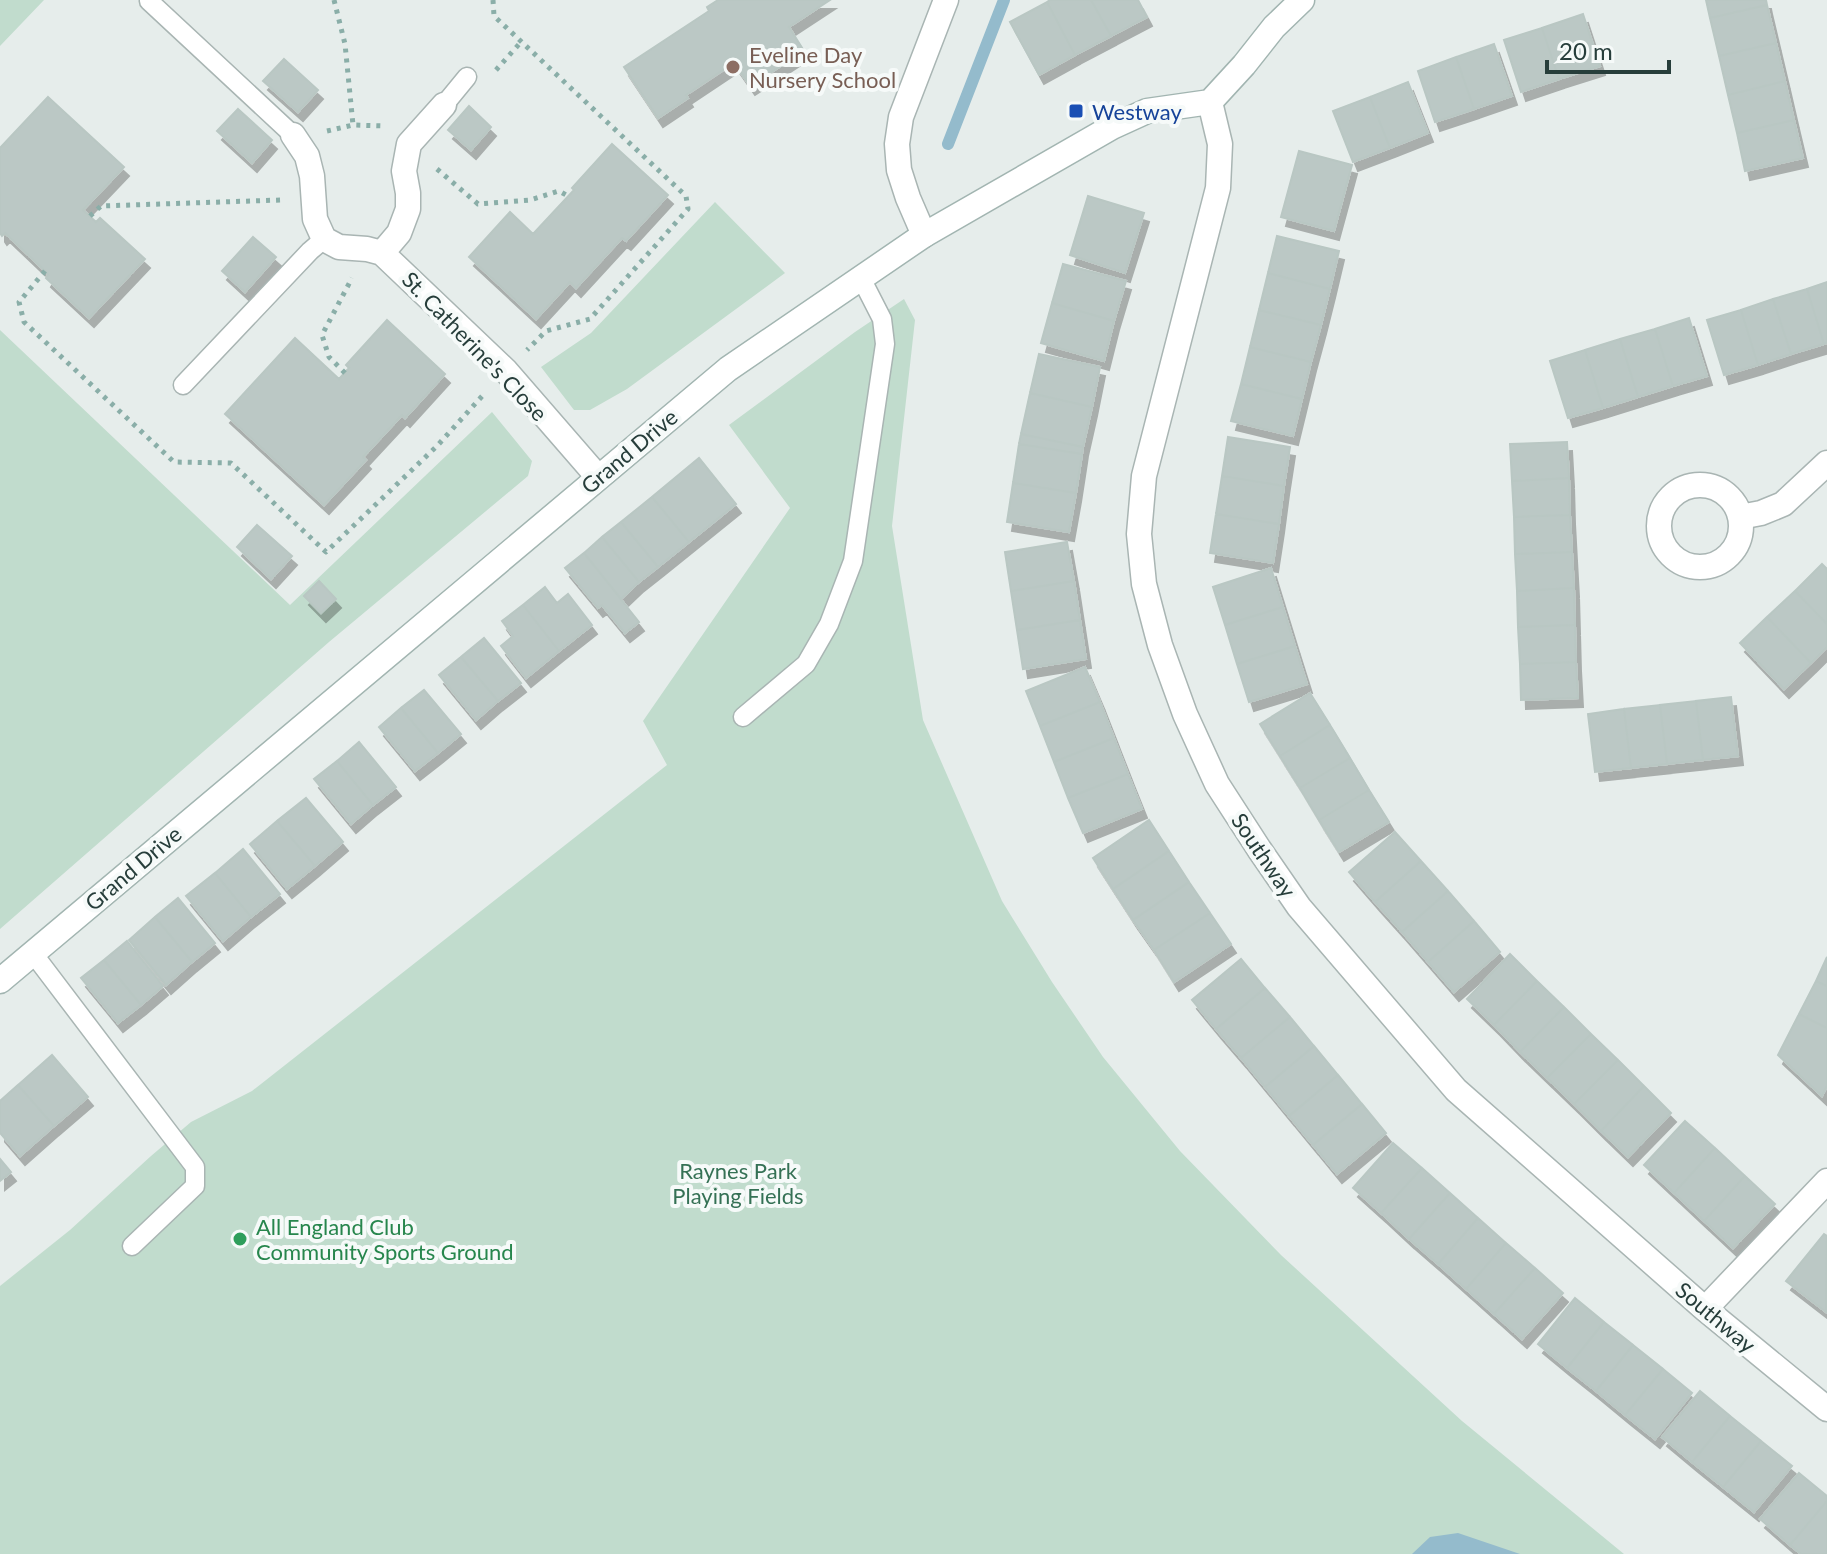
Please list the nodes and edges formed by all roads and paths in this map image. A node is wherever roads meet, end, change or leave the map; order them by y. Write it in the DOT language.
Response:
graph roads {
  1 [pos="334,0"];
  2 [pos="493,0"];
  3 [pos="946,0"];
  4 [pos="1302,0"];
  5 [pos="149,1"];
  6 [pos="521,42"];
  7 [pos="501,63"];
  8 [pos="467,77"];
  9 [pos="1210,102"];
  10 [pos="444,105"];
  11 [pos="353,125"];
  12 [pos="293,135"];
  13 [pos="314,198"];
  14 [pos="90,216"];
  15 [pos="924,235"];
  16 [pos="324,239"];
  17 [pos="375,251"];
  18 [pos="45,271"];
  19 [pos="861,278"];
  20 [pos="506,371"];
  21 [pos="345,373"];
  22 [pos="183,385"];
  23 [pos="1827,463"];
  24 [pos="598,477"];
  25 [pos="1740,517"];
  26 [pos="743,717"];
  27 [pos="32,952"];
  28 [pos="0,981"];
  29 [pos="1827,1181"];
  30 [pos="132,1246"];
  31 [pos="1705,1309"];
  32 [pos="1827,1409"];
  1 -- 11 [label="path"];
  2 -- 6 [label="path"];
  3 -- 15 [label="street"];
  4 -- 9 [label="street"];
  5 -- 12 [label="lane"];
  6 -- 7 [label="path"];
  6 -- 20 [label="path"];
  8 -- 10 [label="lane"];
  9 -- 15 [label="street, Grand Drive"];
  9 -- 31 [label="street, Southway"];
  10 -- 17 [label="street, St. Catherine's Close"];
  12 -- 13 [label="street"];
  13 -- 14 [label="path"];
  13 -- 16 [label="street"];
  15 -- 19 [label="street, Grand Drive"];
  16 -- 17 [label="street"];
  16 -- 22 [label="lane"];
  17 -- 20 [label="street, St. Catherine's Close"];
  17 -- 21 [label="path"];
  18 -- 20 [label="path"];
  19 -- 24 [label="street, Grand Drive"];
  19 -- 26 [label="lane"];
  20 -- 24 [label="street, St. Catherine's Close"];
  23 -- 25 [label="street"];
  24 -- 27 [label="street, Grand Drive"];
  27 -- 28 [label="street, Grand Drive"];
  27 -- 30 [label="lane"];
  29 -- 31 [label="street"];
  31 -- 32 [label="street, Southway"];
}
